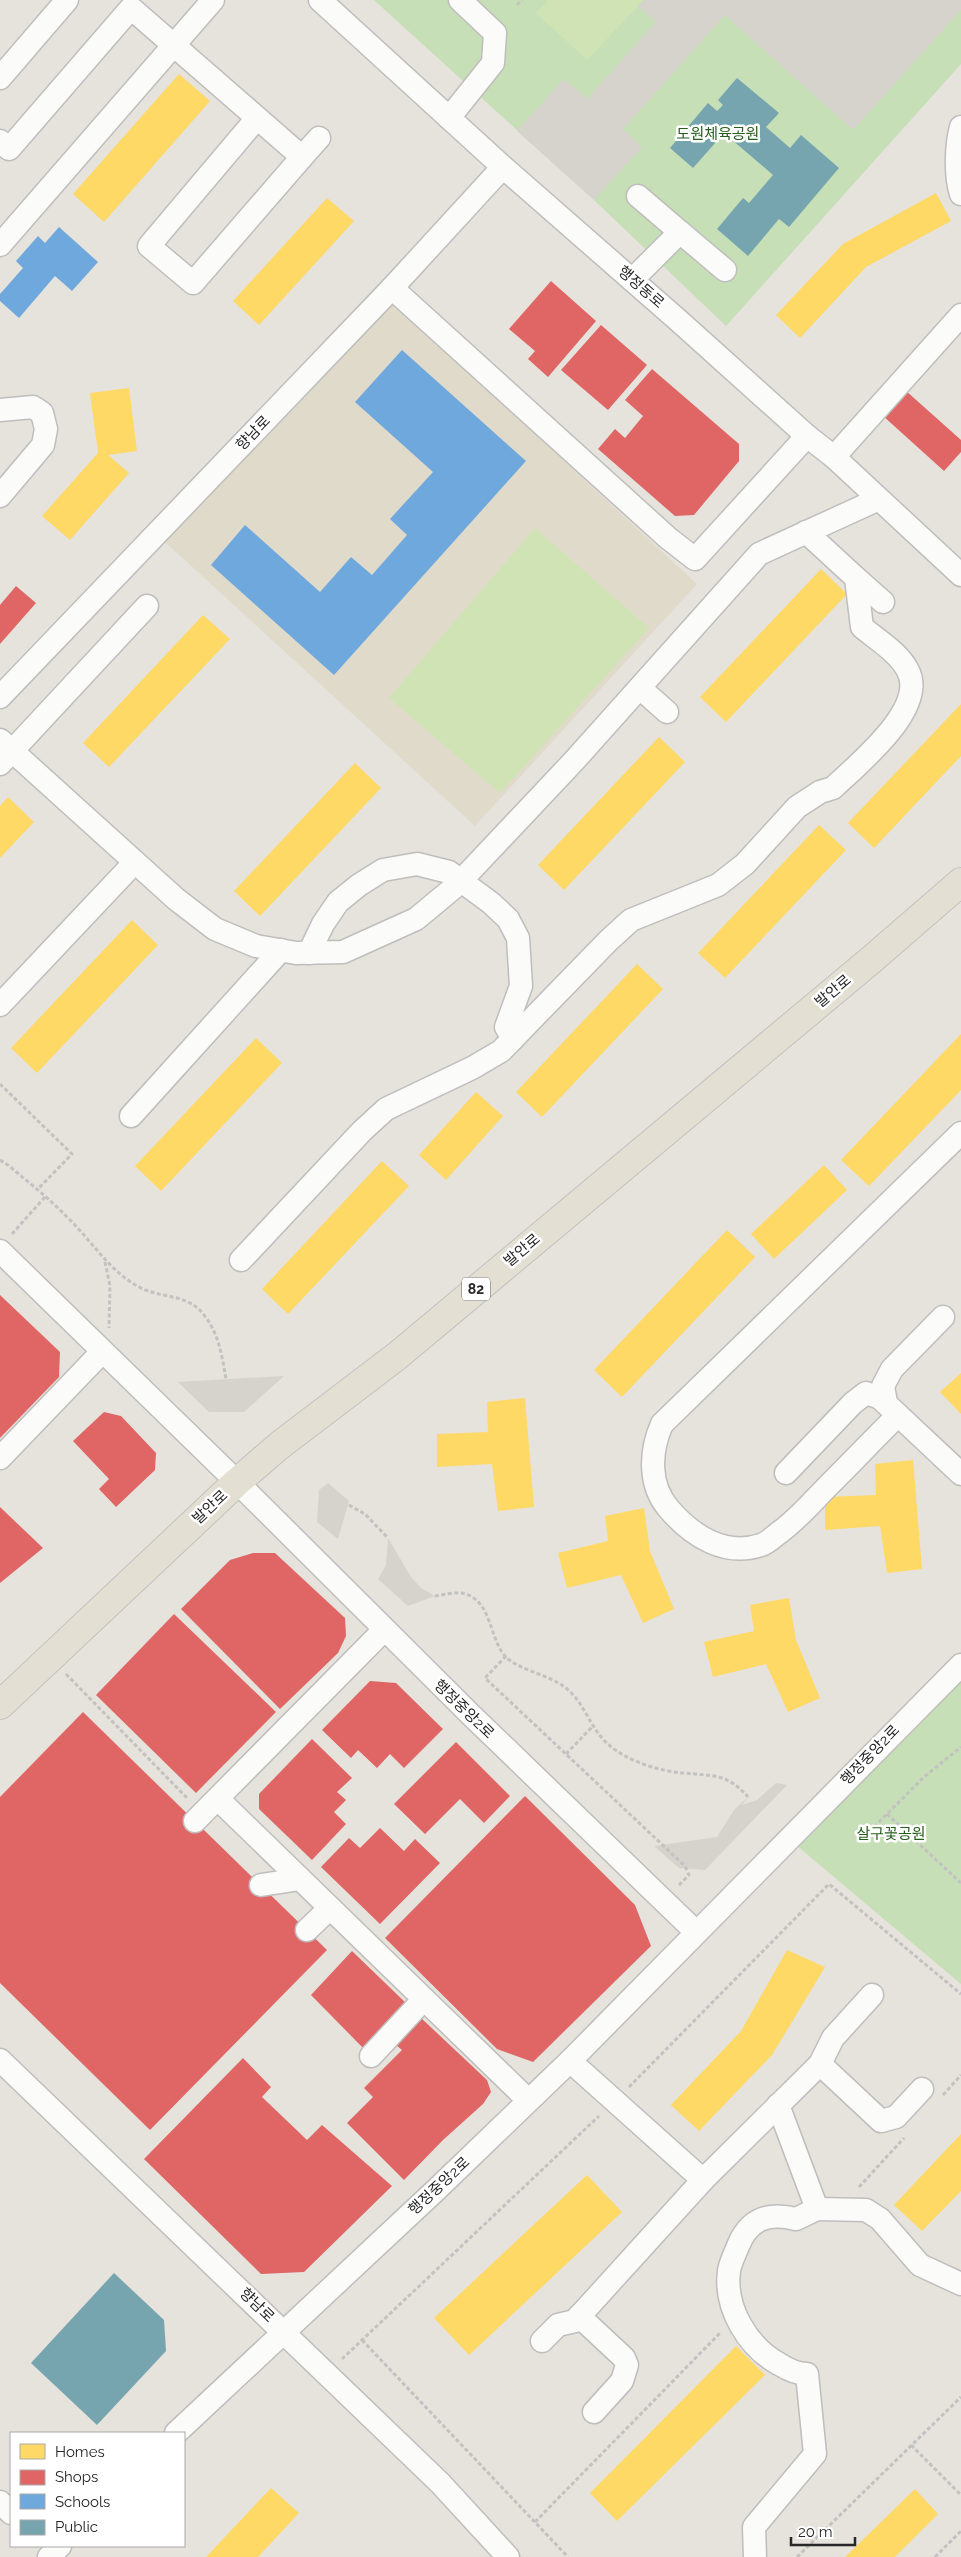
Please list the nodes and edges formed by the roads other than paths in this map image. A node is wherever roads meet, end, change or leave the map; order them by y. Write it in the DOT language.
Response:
graph roads {
  1 [pos="67,0"];
  2 [pos="214,0"];
  3 [pos="320,0"];
  4 [pos="460,0"];
  5 [pos="127,4"];
  6 [pos="173,44"];
  7 [pos="0,78"];
  8 [pos="257,118"];
  9 [pos="449,118"];
  10 [pos="961,126"];
  11 [pos="319,138"];
  12 [pos="0,141"];
  13 [pos="302,157"];
  14 [pos="503,167"];
  15 [pos="961,194"];
  16 [pos="638,196"];
  17 [pos="680,232"];
  18 [pos="0,245"];
  19 [pos="725,270"];
  20 [pos="632,280"];
  21 [pos="392,288"];
  22 [pos="961,315"];
  23 [pos="0,410"];
  24 [pos="807,436"];
  25 [pos="834,457"];
  26 [pos="0,496"];
  27 [pos="879,499"];
  28 [pos="806,532"];
  29 [pos="961,575"];
  30 [pos="856,578"];
  31 [pos="883,602"];
  32 [pos="147,606"];
  33 [pos="640,688"];
  34 [pos="0,697"];
  35 [pos="667,712"];
  36 [pos="4,752"];
  37 [pos="135,862"];
  38 [pos="462,880"];
  39 [pos="961,882"];
  40 [pos="281,950"];
  41 [pos="309,952"];
  42 [pos="0,1005"];
  43 [pos="513,1039"];
  44 [pos="131,1116"];
  45 [pos="961,1133"];
  46 [pos="3,1246"];
  47 [pos="241,1260"];
  48 [pos="943,1317"];
  49 [pos="102,1352"];
  50 [pos="892,1409"];
  51 [pos="0,1458"];
  52 [pos="786,1473"];
  53 [pos="961,1474"];
  54 [pos="237,1482"];
  55 [pos="384,1630"];
  56 [pos="961,1665"];
  57 [pos="0,1705"];
  58 [pos="300,1879"];
  59 [pos="261,1885"];
  60 [pos="330,1908"];
  61 [pos="307,1930"];
  62 [pos="696,1932"];
  63 [pos="872,1995"];
  64 [pos="428,2010"];
  65 [pos="372,2056"];
  66 [pos="0,2060"];
  67 [pos="570,2061"];
  68 [pos="820,2064"];
  69 [pos="932,2092"];
  70 [pos="528,2100"];
  71 [pos="778,2106"];
  72 [pos="703,2180"];
  73 [pos="817,2209"];
  74 [pos="961,2284"];
  75 [pos="579,2316"];
  76 [pos="284,2331"];
  77 [pos="542,2341"];
  78 [pos="594,2412"];
  79 [pos="177,2432"];
  80 [pos="0,2502"];
  81 [pos="10,2512"];
  82 [pos="508,2557"];
  83 [pos="755,2557"];
  1 -- 7 [label="street"];
  2 -- 6 [label="street"];
  3 -- 9 [label="street, 행정동로"];
  4 -- 9 [label="street"];
  5 -- 6 [label="street"];
  5 -- 12 [label="street"];
  6 -- 8 [label="street"];
  6 -- 18 [label="street"];
  8 -- 13 [label="street"];
  8 -- 13 [label="street"];
  9 -- 14 [label="street, 행정동로"];
  10 -- 15 [label="street"];
  11 -- 13 [label="street"];
  14 -- 20 [label="street, 행정동로"];
  14 -- 21 [label="street, 향남로"];
  16 -- 17 [label="street"];
  17 -- 19 [label="street"];
  17 -- 20 [label="street"];
  20 -- 24 [label="street, 행정동로"];
  21 -- 24 [label="street"];
  21 -- 34 [label="street, 향남로"];
  22 -- 25 [label="street"];
  23 -- 26 [label="street"];
  24 -- 25 [label="street, 행정동로"];
  25 -- 27 [label="street, 행정동로"];
  27 -- 28 [label="street"];
  27 -- 29 [label="street, 행정동로"];
  28 -- 30 [label="street"];
  28 -- 33 [label="street"];
  30 -- 31 [label="street"];
  30 -- 43 [label="street"];
  32 -- 36 [label="street"];
  33 -- 35 [label="street"];
  33 -- 38 [label="street"];
  36 -- 37 [label="street"];
  37 -- 40 [label="street"];
  37 -- 42 [label="street"];
  38 -- 41 [label="street"];
  38 -- 41 [label="street"];
  38 -- 43 [label="street"];
  39 -- 54 [label="main road, 발안로 / 82"];
  40 -- 41 [label="street"];
  40 -- 44 [label="street"];
  43 -- 47 [label="street"];
  45 -- 50 [label="street"];
  46 -- 49 [label="street, 행정중앙2로"];
  48 -- 50 [label="street"];
  49 -- 51 [label="street"];
  49 -- 54 [label="street, 행정중앙2로"];
  50 -- 52 [label="street"];
  50 -- 53 [label="street"];
  54 -- 55 [label="street, 행정중앙2로"];
  54 -- 57 [label="main road, 발안로 / 82"];
  55 -- 58 [label="street"];
  55 -- 62 [label="street, 행정중앙2로"];
  56 -- 62 [label="street, 행정중앙2로"];
  58 -- 59 [label="street"];
  58 -- 60 [label="street"];
  60 -- 61 [label="street"];
  60 -- 64 [label="street"];
  62 -- 67 [label="street, 행정중앙2로"];
  63 -- 68 [label="street"];
  64 -- 65 [label="street"];
  64 -- 70 [label="street"];
  66 -- 76 [label="street, 향남로"];
  67 -- 70 [label="street, 행정중앙2로"];
  67 -- 72 [label="street"];
  68 -- 69 [label="street"];
  68 -- 71 [label="street"];
  70 -- 76 [label="street, 행정중앙2로"];
  71 -- 72 [label="street"];
  71 -- 73 [label="street"];
  72 -- 75 [label="street"];
  73 -- 74 [label="street"];
  73 -- 83 [label="street"];
  75 -- 77 [label="street"];
  75 -- 78 [label="street"];
  76 -- 79 [label="street, 행정중앙2로"];
  76 -- 82 [label="street, 향남로"];
  80 -- 81 [label="street"];
}
